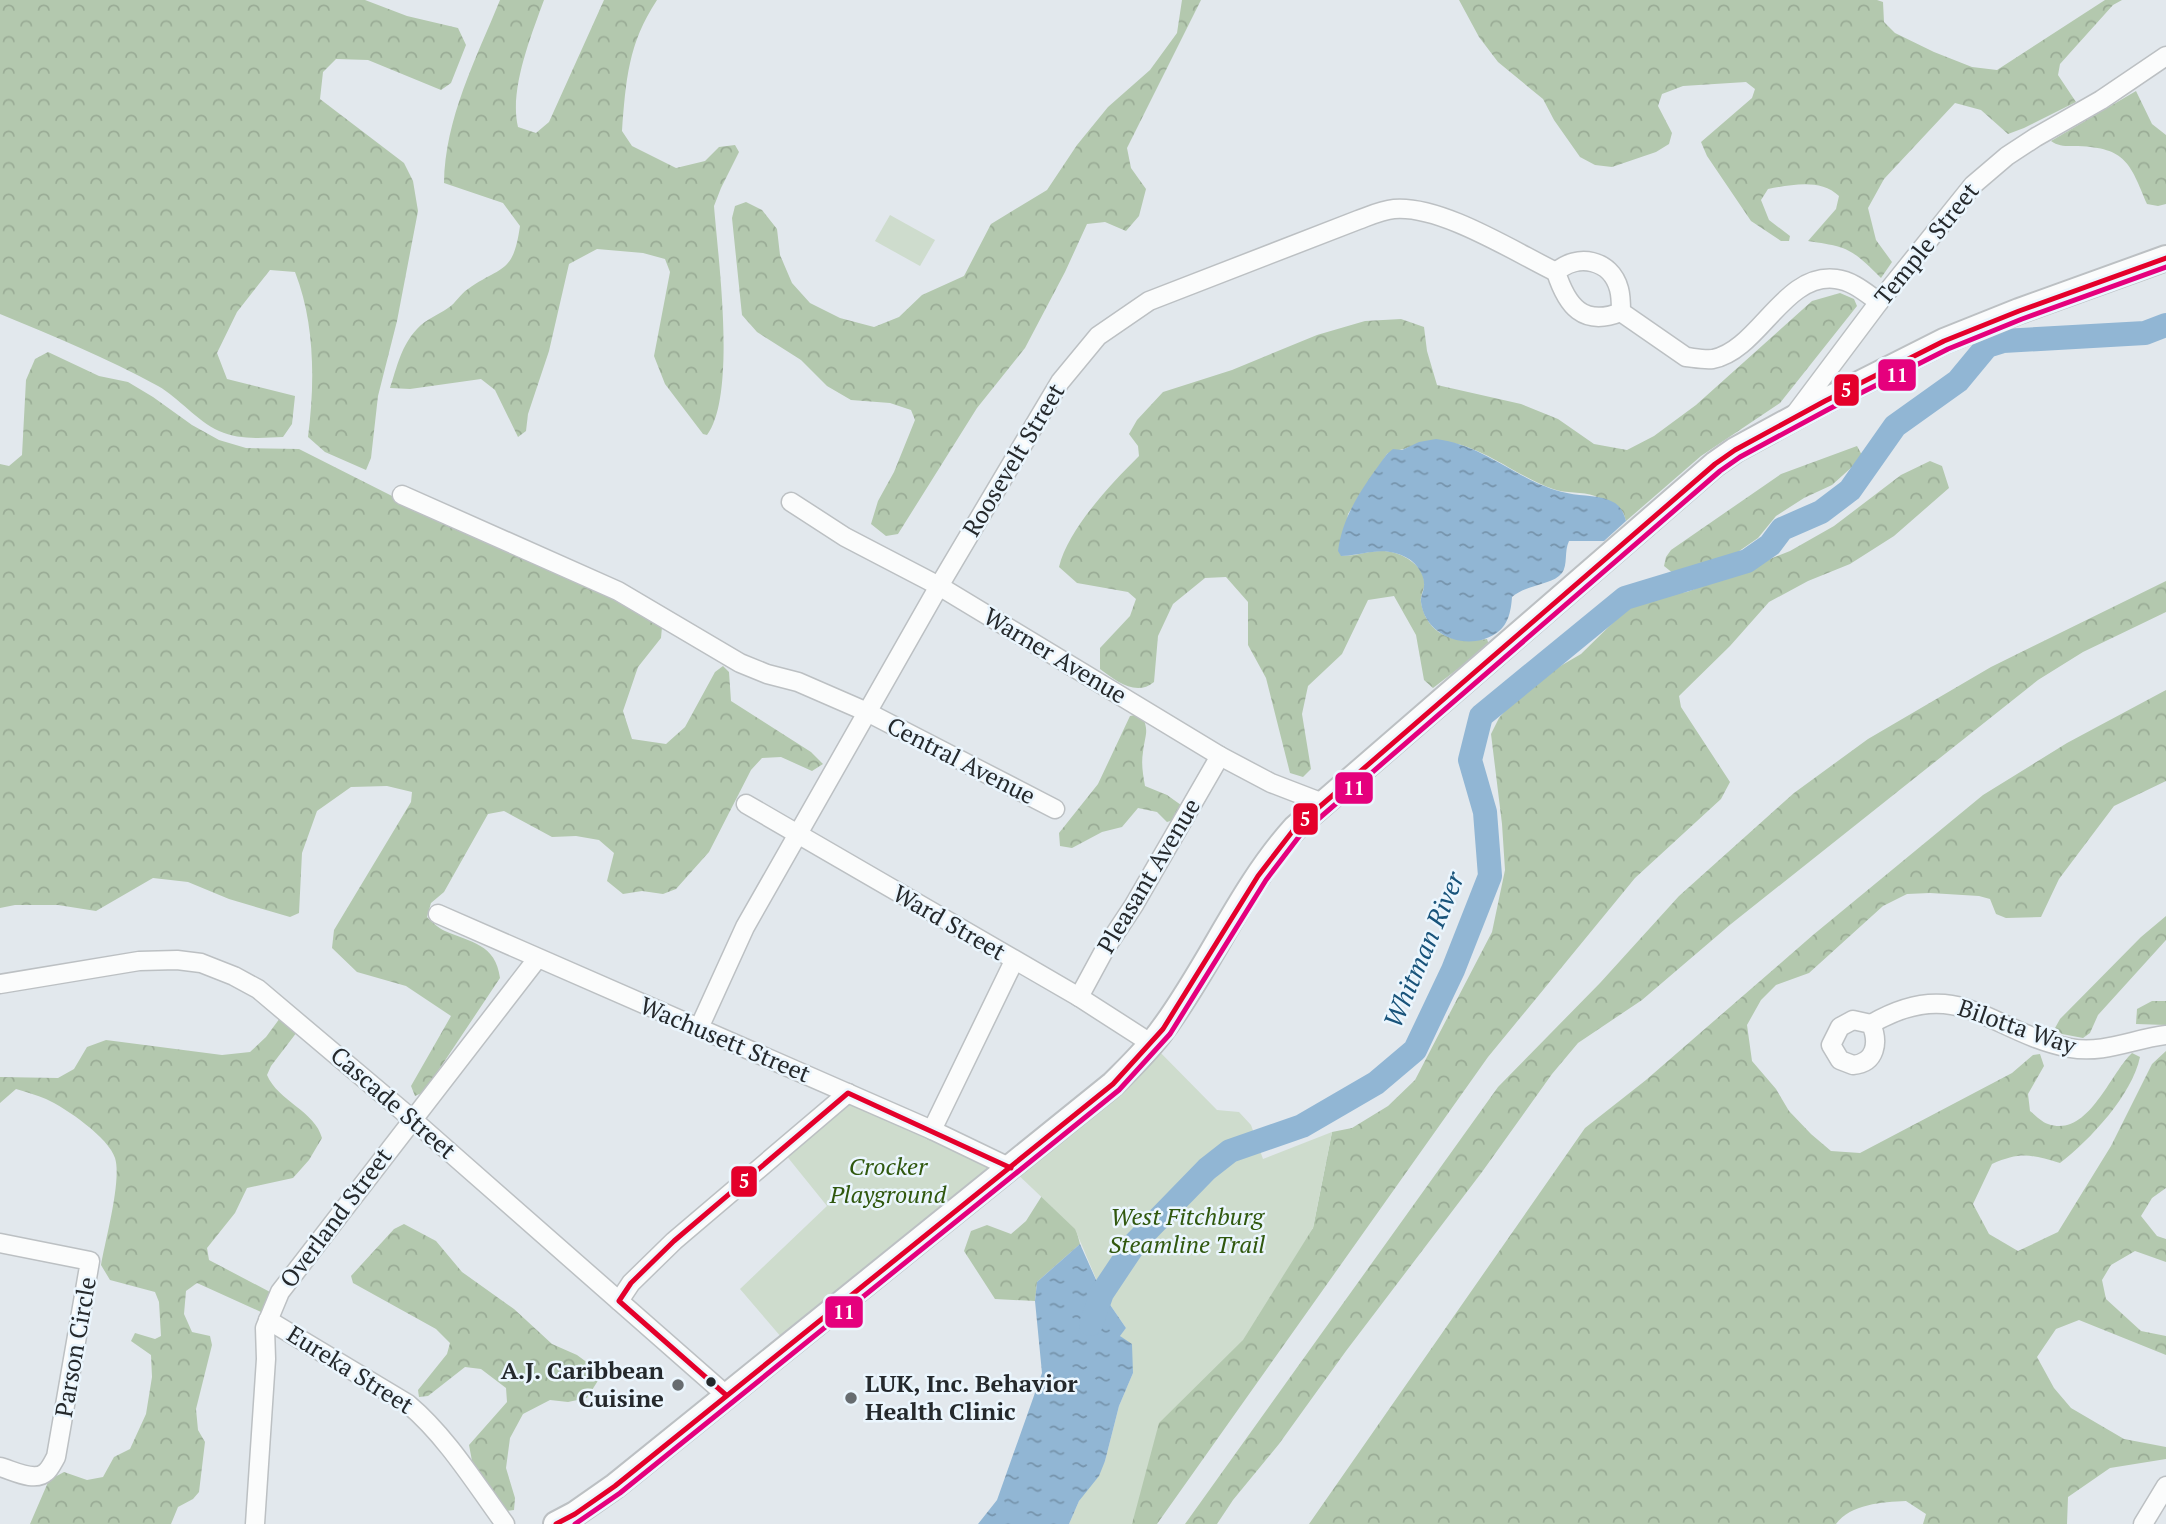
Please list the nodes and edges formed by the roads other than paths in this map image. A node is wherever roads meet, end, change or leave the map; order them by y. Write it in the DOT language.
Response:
graph roads {
  1 [pos="2166,57"];
  2 [pos="2166,258"];
  3 [pos="1556,272"];
  4 [pos="1879,302"];
  5 [pos="1621,312"];
  6 [pos="1790,420"];
  7 [pos="402,495"];
  8 [pos="791,502"];
  9 [pos="939,586"];
  10 [pos="867,712"];
  11 [pos="1220,756"];
  12 [pos="1323,803"];
  13 [pos="746,804"];
  14 [pos="1055,809"];
  15 [pos="798,833"];
  16 [pos="438,914"];
  17 [pos="537,959"];
  18 [pos="1014,961"];
  19 [pos="0,984"];
  20 [pos="1079,997"];
  21 [pos="1871,1024"];
  22 [pos="699,1028"];
  23 [pos="2166,1035"];
  24 [pos="1152,1044"];
  25 [pos="848,1093"];
  26 [pos="412,1119"];
  27 [pos="932,1129"];
  28 [pos="1011,1168"];
  29 [pos="0,1243"];
  30 [pos="619,1301"];
  31 [pos="268,1320"];
  32 [pos="726,1395"];
  33 [pos="0,1466"];
  34 [pos="2166,1486"];
  35 [pos="255,1524"];
  36 [pos="505,1524"];
  37 [pos="556,1524"];
  38 [pos="2143,1524"];
  1 -- 4 [label="street, Temple Street"];
  2 -- 6 [label="highway"];
  3 -- 5 [label="street"];
  3 -- 5 [label="street"];
  3 -- 9 [label="street, Roosevelt Street"];
  4 -- 5 [label="street"];
  4 -- 6 [label="street, Temple Street"];
  6 -- 12 [label="highway"];
  7 -- 10 [label="street, Central Avenue"];
  8 -- 9 [label="street, Warner Avenue"];
  9 -- 10 [label="street, Roosevelt Street"];
  9 -- 11 [label="street, Warner Avenue"];
  10 -- 14 [label="street, Central Avenue"];
  10 -- 15 [label="street, Roosevelt Street"];
  11 -- 12 [label="street, Warner Avenue"];
  11 -- 20 [label="street, Pleasant Avenue"];
  12 -- 24 [label="highway"];
  13 -- 15 [label="street, Ward Street"];
  15 -- 18 [label="street, Ward Street"];
  15 -- 22 [label="street, Roosevelt Street"];
  16 -- 17 [label="street, Wachusett Street"];
  17 -- 22 [label="street, Wachusett Street"];
  17 -- 26 [label="street, Overland Street"];
  18 -- 20 [label="street, Ward Street"];
  18 -- 27 [label="street"];
  19 -- 26 [label="street, Cascade Street"];
  20 -- 24 [label="street, Ward Street"];
  21 -- 23 [label="street, Bilotta Way"];
  22 -- 25 [label="street, Wachusett Street"];
  24 -- 28 [label="highway"];
  25 -- 27 [label="street, Wachusett Street"];
  25 -- 30 [label="street"];
  26 -- 30 [label="street, Cascade Street"];
  26 -- 31 [label="street, Overland Street"];
  27 -- 28 [label="street, Wachusett Street"];
  28 -- 32 [label="highway"];
  29 -- 33 [label="street, Parson Circle"];
  30 -- 32 [label="street, Cascade Street"];
  31 -- 35 [label="street, Overland Street"];
  31 -- 36 [label="street, Eureka Street"];
  32 -- 37 [label="highway"];
  34 -- 38 [label="street"];
}
